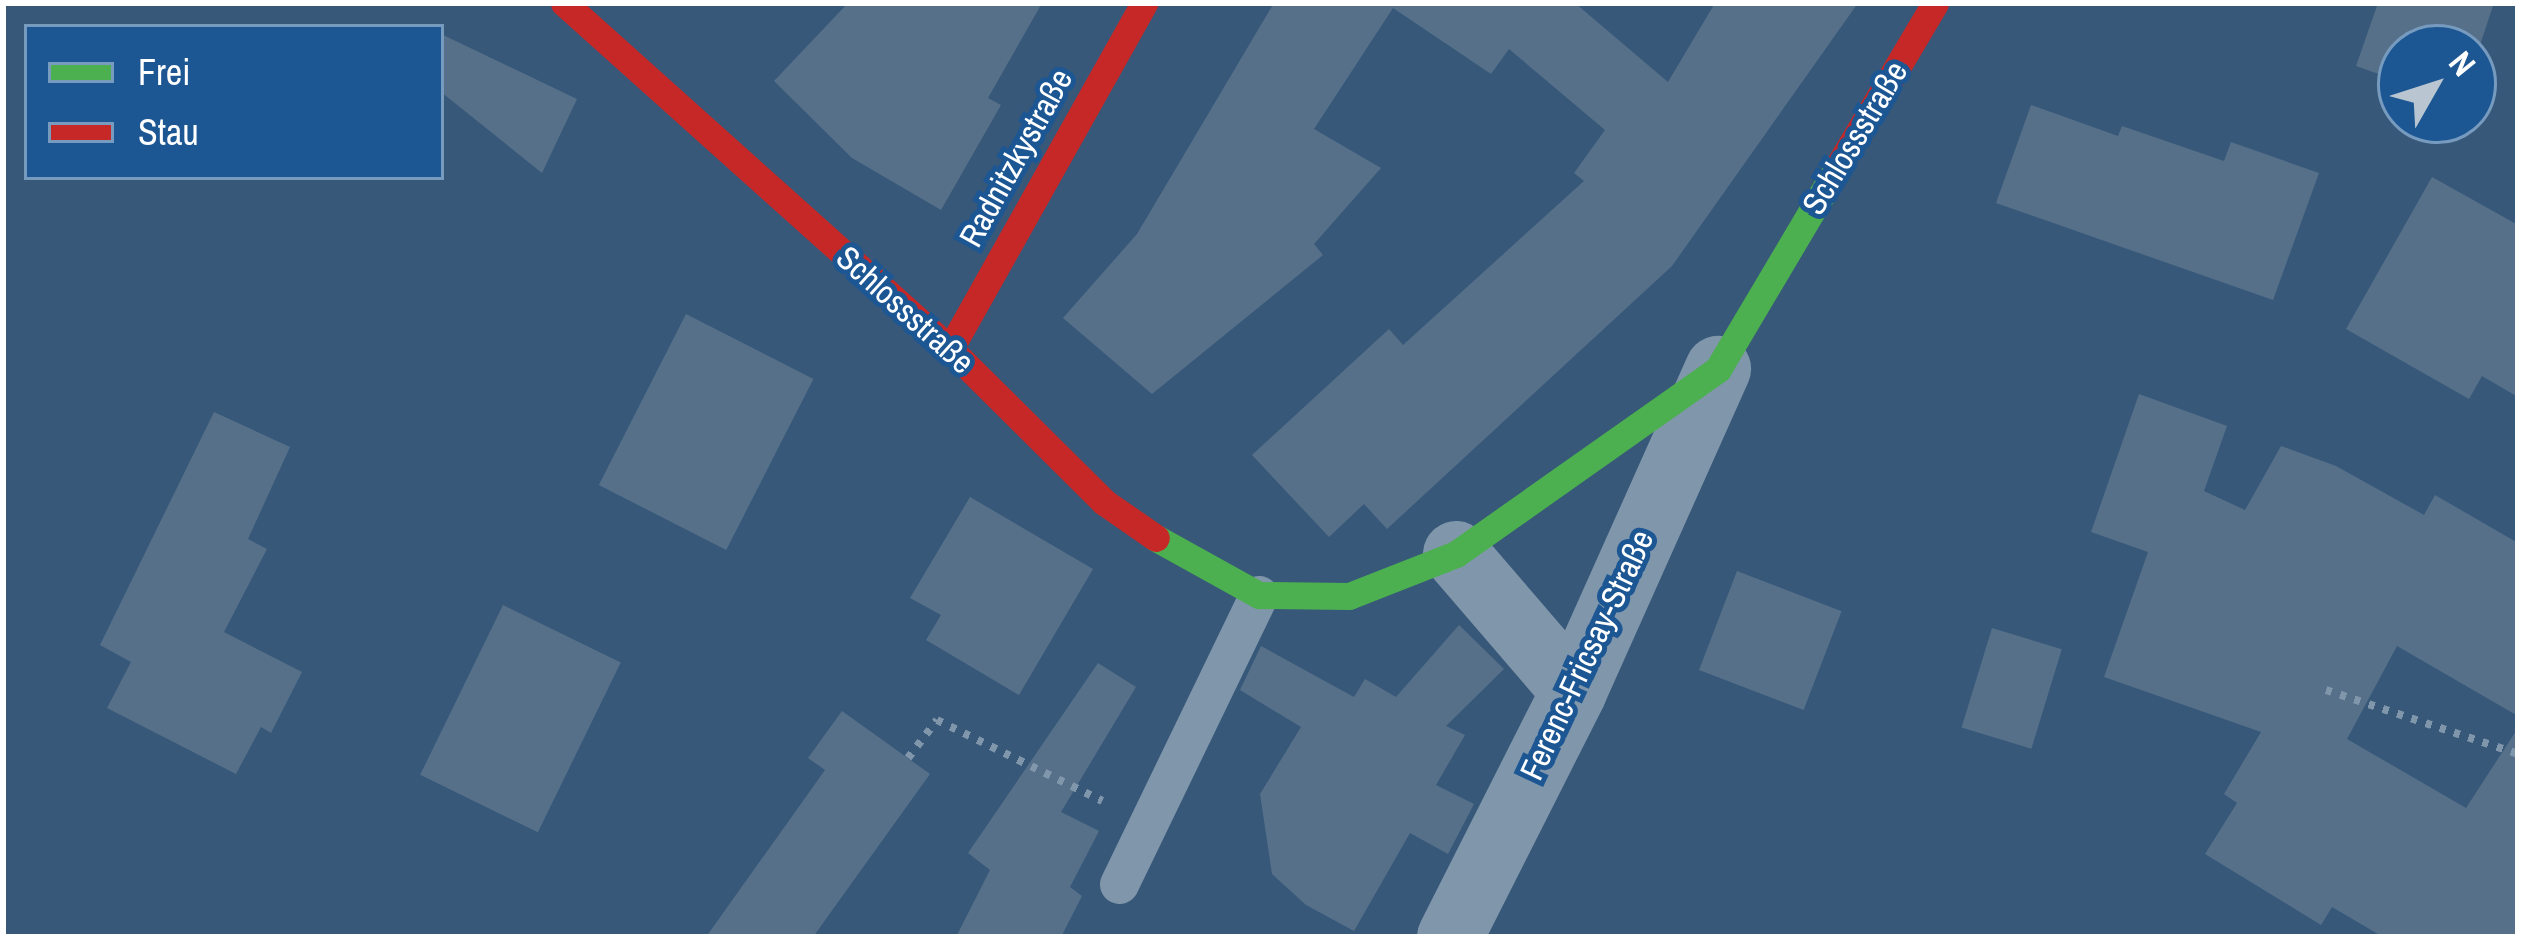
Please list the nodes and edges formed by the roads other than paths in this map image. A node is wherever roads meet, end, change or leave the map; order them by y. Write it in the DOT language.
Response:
graph roads {
  1 [pos="564,3"];
  2 [pos="1144,3"];
  3 [pos="1935,3"];
  4 [pos="950,349"];
  5 [pos="1718,369"];
  6 [pos="1456,554"];
  7 [pos="1259,595"];
  8 [pos="1574,691"];
  9 [pos="1119,884"];
  10 [pos="1450,937"];
  1 -- 4 [label="street, Schlossstraße"];
  2 -- 4 [label="street, Radnitzkystraße"];
  3 -- 5 [label="street, Schlossstraße"];
  4 -- 7 [label="street, Schlossstraße"];
  5 -- 6 [label="street, Schlossstraße"];
  5 -- 8 [label="street, Ferenc-Fricsay-Straße"];
  6 -- 7 [label="street, Schlossstraße"];
  6 -- 8 [label="street"];
  7 -- 9 [label="lane"];
  8 -- 10 [label="street, Ferenc-Fricsay-Straße"];
}
